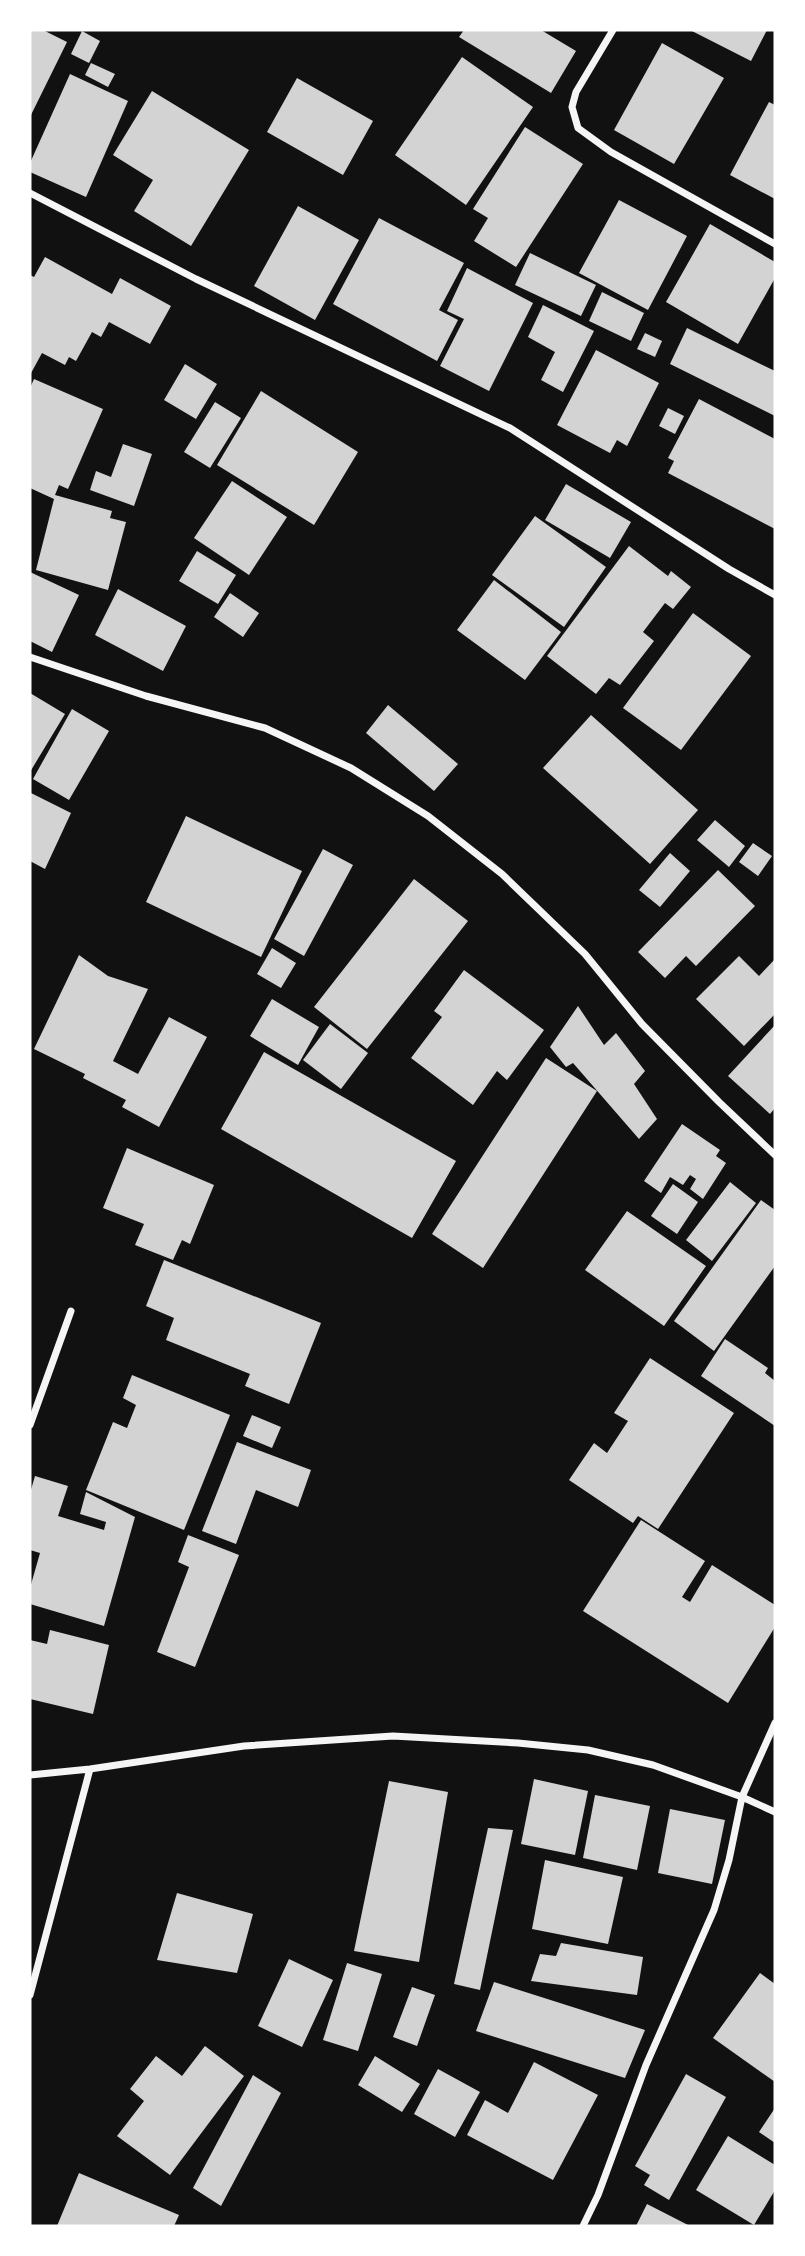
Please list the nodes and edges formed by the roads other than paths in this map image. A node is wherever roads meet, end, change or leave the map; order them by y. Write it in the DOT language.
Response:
graph roads {
  1 [pos="613,30"];
  2 [pos="30,193"];
  3 [pos="775,244"];
  4 [pos="775,595"];
  5 [pos="30,657"];
  6 [pos="775,1155"];
  7 [pos="71,1311"];
  8 [pos="30,1425"];
  9 [pos="775,1723"];
  10 [pos="90,1769"];
  11 [pos="30,1775"];
  12 [pos="741,1797"];
  13 [pos="775,1812"];
  14 [pos="30,1995"];
  15 [pos="583,2226"];
  1 -- 3 [label="street"];
  2 -- 4 [label="street"];
  5 -- 6 [label="street"];
  7 -- 8 [label="street"];
  9 -- 12 [label="street"];
  10 -- 11 [label="street"];
  10 -- 12 [label="street"];
  10 -- 14 [label="street"];
  12 -- 13 [label="street"];
  12 -- 15 [label="street"];
}
